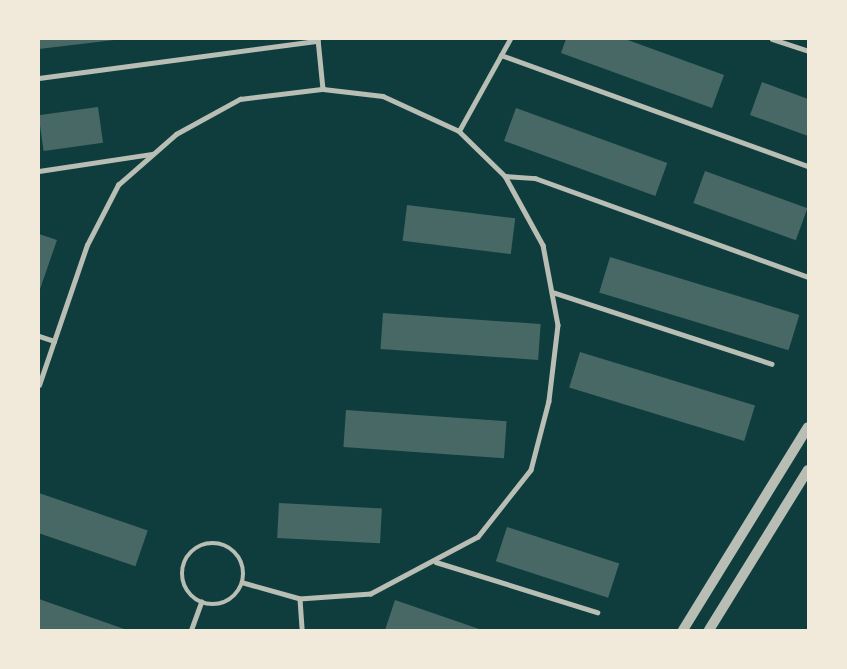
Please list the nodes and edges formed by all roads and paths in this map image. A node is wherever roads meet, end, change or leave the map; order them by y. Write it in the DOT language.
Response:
graph roads {
  1 [pos="510,39"];
  2 [pos="772,39"];
  3 [pos="318,40"];
  4 [pos="808,51"];
  5 [pos="501,55"];
  6 [pos="39,78"];
  7 [pos="323,89"];
  8 [pos="459,131"];
  9 [pos="153,154"];
  10 [pos="808,166"];
  11 [pos="39,171"];
  12 [pos="505,176"];
  13 [pos="808,277"];
  14 [pos="552,292"];
  15 [pos="39,336"];
  16 [pos="54,341"];
  17 [pos="772,364"];
  18 [pos="41,372"];
  19 [pos="39,385"];
  20 [pos="808,427"];
  21 [pos="808,470"];
  22 [pos="435,562"];
  23 [pos="243,583"];
  24 [pos="300,599"];
  25 [pos="201,602"];
  26 [pos="597,612"];
  27 [pos="191,630"];
  28 [pos="302,630"];
  29 [pos="683,630"];
  30 [pos="709,630"];
  1 -- 5 [label="lane"];
  2 -- 4 [label="lane"];
  3 -- 6 [label="lane"];
  3 -- 7 [label="lane"];
  5 -- 8 [label="lane"];
  5 -- 10 [label="lane"];
  7 -- 8 [label="lane"];
  7 -- 9 [label="lane"];
  8 -- 12 [label="lane"];
  9 -- 11 [label="lane"];
  9 -- 16 [label="lane"];
  12 -- 13 [label="lane"];
  12 -- 14 [label="lane"];
  14 -- 17 [label="lane"];
  14 -- 22 [label="lane"];
  15 -- 16 [label="lane"];
  16 -- 18 [label="lane"];
  18 -- 19 [label="lane"];
  20 -- 29 [label="street"];
  21 -- 30 [label="street"];
  22 -- 24 [label="lane"];
  22 -- 26 [label="lane"];
  23 -- 24 [label="lane"];
  23 -- 25 [label="lane"];
  23 -- 25 [label="lane"];
  24 -- 28 [label="lane"];
  25 -- 27 [label="lane"];
}
